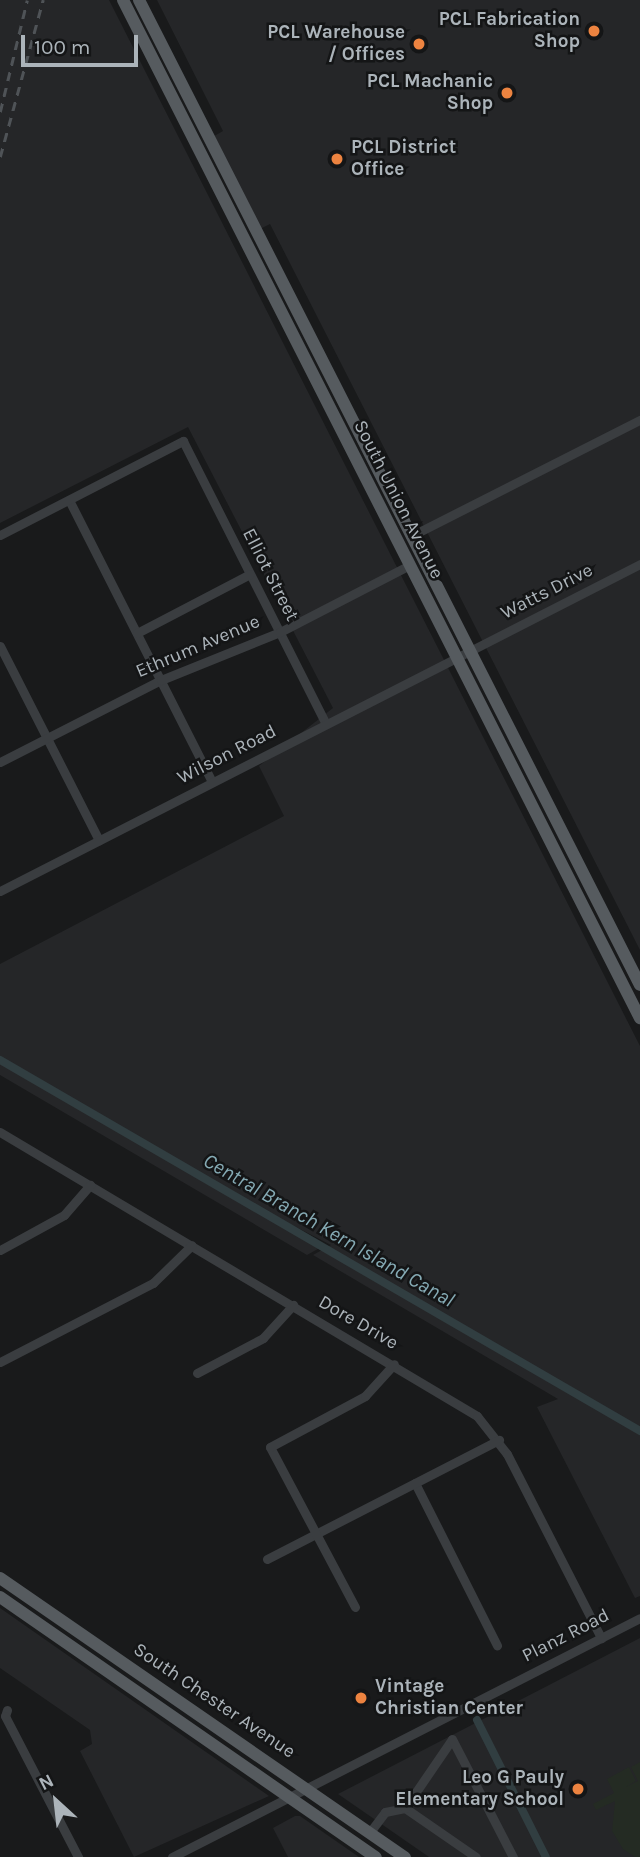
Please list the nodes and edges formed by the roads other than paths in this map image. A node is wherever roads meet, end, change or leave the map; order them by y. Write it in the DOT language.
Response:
graph roads {
  1 [pos="123,0"];
  2 [pos="131,0"];
  3 [pos="139,0"];
  4 [pos="145,13"];
  5 [pos="140,33"];
  6 [pos="189,98"];
  7 [pos="183,118"];
  8 [pos="229,177"];
  9 [pos="226,202"];
  10 [pos="263,245"];
  11 [pos="259,265"];
  12 [pos="300,317"];
  13 [pos="290,328"];
  14 [pos="338,392"];
  15 [pos="640,420"];
  16 [pos="69,500"];
  17 [pos="0,535"];
  18 [pos="411,536"];
  19 [pos="640,564"];
  20 [pos="410,565"];
  21 [pos="250,574"];
  22 [pos="280,632"];
  23 [pos="137,633"];
  24 [pos="0,646"];
  25 [pos="469,651"];
  26 [pos="457,657"];
  27 [pos="160,680"];
  28 [pos="326,724"];
  29 [pos="47,738"];
  30 [pos="0,762"];
  31 [pos="212,782"];
  32 [pos="99,840"];
  33 [pos="578,865"];
  34 [pos="565,871"];
  35 [pos="0,891"];
  36 [pos="640,985"];
  37 [pos="639,1014"];
  38 [pos="0,1132"];
  39 [pos="90,1185"];
  40 [pos="192,1245"];
  41 [pos="0,1250"];
  42 [pos="293,1305"];
  43 [pos="0,1362"];
  44 [pos="394,1364"];
  45 [pos="197,1373"];
  46 [pos="499,1440"];
  47 [pos="415,1483"];
  48 [pos="315,1535"];
  49 [pos="267,1559"];
  50 [pos="0,1578"];
  51 [pos="0,1597"];
  52 [pos="355,1607"];
  53 [pos="640,1618"];
  54 [pos="601,1638"];
  55 [pos="497,1645"];
  56 [pos="7,1710"];
  57 [pos="310,1788"];
  58 [pos="291,1798"];
  59 [pos="405,1808"];
  60 [pos="370,1832"];
  61 [pos="78,1857"];
  62 [pos="172,1857"];
  63 [pos="376,1857"];
  64 [pos="405,1857"];
  65 [pos="475,1857"];
  66 [pos="513,1857"];
  1 -- 5 [label="main road, South Union Avenue"];
  2 -- 4 [label="main road"];
  3 -- 4 [label="main road, South Union Avenue"];
  4 -- 6 [label="main road, South Union Avenue"];
  5 -- 6 [label="main road"];
  5 -- 7 [label="main road, South Union Avenue"];
  6 -- 8 [label="main road, South Union Avenue"];
  7 -- 8 [label="main road"];
  7 -- 9 [label="main road, South Union Avenue"];
  8 -- 10 [label="main road, South Union Avenue"];
  9 -- 10 [label="main road"];
  9 -- 11 [label="main road, South Union Avenue"];
  10 -- 12 [label="main road, South Union Avenue"];
  11 -- 12 [label="main road"];
  11 -- 13 [label="main road, South Union Avenue"];
  12 -- 14 [label="main road, South Union Avenue"];
  13 -- 14 [label="main road"];
  13 -- 20 [label="main road, South Union Avenue"];
  14 -- 18 [label="main road, South Union Avenue"];
  15 -- 18 [label="street"];
  16 -- 17 [label="street"];
  16 -- 21 [label="street, Elliot Street"];
  16 -- 23 [label="street"];
  18 -- 25 [label="main road, South Union Avenue"];
  19 -- 25 [label="street, Watts Drive"];
  20 -- 22 [label="street, Ethrum Avenue"];
  20 -- 26 [label="main road, South Union Avenue"];
  21 -- 22 [label="street, Elliot Street"];
  21 -- 23 [label="street"];
  22 -- 27 [label="street, Ethrum Avenue"];
  22 -- 28 [label="street, Elliot Street"];
  23 -- 27 [label="street"];
  24 -- 29 [label="street"];
  25 -- 26 [label="street, Wilson Road"];
  25 -- 33 [label="main road, South Union Avenue"];
  26 -- 28 [label="street, Wilson Road"];
  26 -- 34 [label="main road, South Union Avenue"];
  27 -- 29 [label="street, Ethrum Avenue"];
  27 -- 31 [label="street"];
  28 -- 31 [label="street, Wilson Road"];
  29 -- 30 [label="street, Ethrum Avenue"];
  29 -- 32 [label="street"];
  31 -- 32 [label="street, Wilson Road"];
  32 -- 35 [label="street, Wilson Road"];
  33 -- 34 [label="main road"];
  33 -- 36 [label="main road, South Union Avenue"];
  34 -- 37 [label="main road, South Union Avenue"];
  38 -- 39 [label="street, Dore Drive"];
  39 -- 40 [label="street, Dore Drive"];
  39 -- 41 [label="street"];
  40 -- 42 [label="street, Dore Drive"];
  40 -- 43 [label="street"];
  42 -- 44 [label="street, Dore Drive"];
  42 -- 45 [label="street"];
  44 -- 46 [label="street, Dore Drive"];
  44 -- 48 [label="street"];
  46 -- 47 [label="street"];
  46 -- 54 [label="street, Dore Drive"];
  47 -- 48 [label="street"];
  47 -- 55 [label="street"];
  48 -- 49 [label="street"];
  48 -- 52 [label="street"];
  50 -- 57 [label="main road, South Chester Avenue"];
  51 -- 58 [label="main road, South Chester Avenue"];
  53 -- 54 [label="street, Planz Road"];
  54 -- 57 [label="street, Planz Road"];
  56 -- 61 [label="street"];
  57 -- 58 [label="street, Planz Road"];
  57 -- 60 [label="main road, South Chester Avenue"];
  58 -- 62 [label="street, Planz Road"];
  58 -- 63 [label="main road, South Chester Avenue"];
  59 -- 60 [label="street"];
  59 -- 65 [label="street"];
  59 -- 66 [label="street"];
  60 -- 64 [label="main road, South Chester Avenue"];
}
